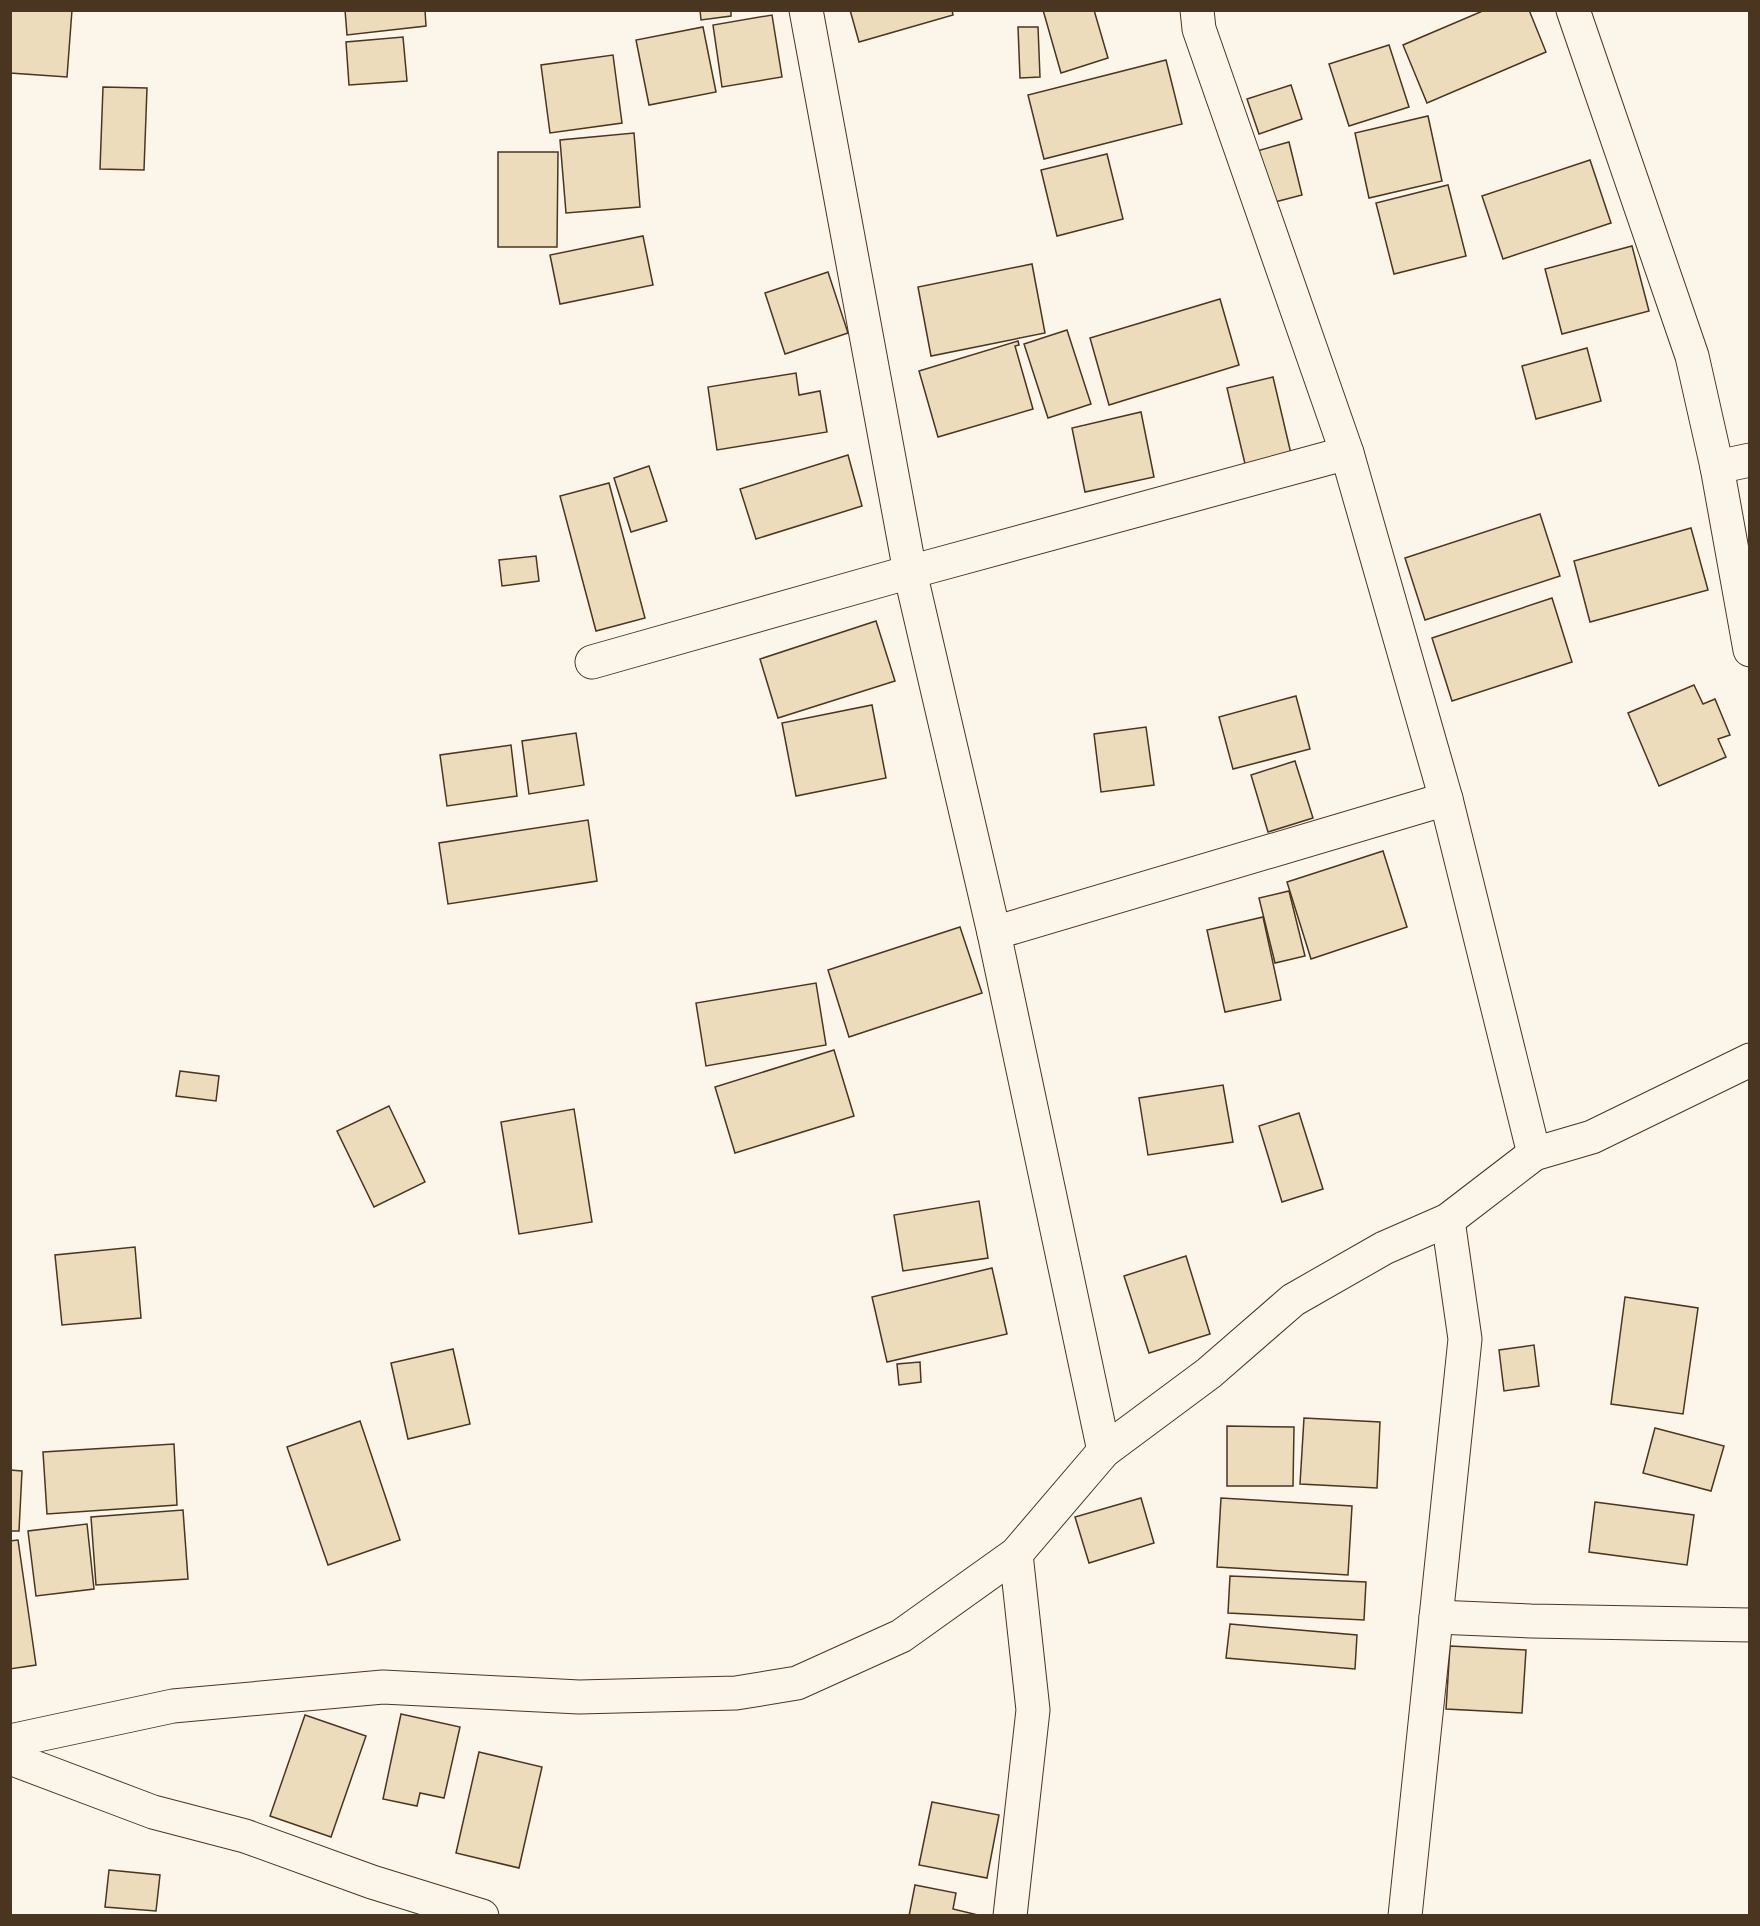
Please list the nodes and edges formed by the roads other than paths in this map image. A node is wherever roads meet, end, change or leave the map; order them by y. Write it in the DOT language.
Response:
graph roads {
  1 [pos="806,10"];
  2 [pos="1197,10"];
  3 [pos="1573,10"];
  4 [pos="1347,453"];
  5 [pos="1749,460"];
  6 [pos="1717,467"];
  7 [pos="910,572"];
  8 [pos="1749,650"];
  9 [pos="592,662"];
  10 [pos="1446,800"];
  11 [pos="994,933"];
  12 [pos="1749,1060"];
  13 [pos="1534,1154"];
  14 [pos="1448,1220"];
  15 [pos="1104,1451"];
  16 [pos="1016,1554"];
  17 [pos="1436,1617"];
  18 [pos="1749,1625"];
  19 [pos="10,1741"];
  20 [pos="10,1758"];
  21 [pos="482,1916"];
  22 [pos="1010,1916"];
  23 [pos="1405,1916"];
  1 -- 7 [label="street"];
  2 -- 4 [label="street"];
  3 -- 6 [label="street"];
  4 -- 7 [label="street"];
  4 -- 10 [label="street"];
  5 -- 6 [label="street"];
  6 -- 8 [label="street"];
  7 -- 9 [label="street"];
  7 -- 11 [label="street"];
  10 -- 11 [label="street"];
  10 -- 13 [label="street"];
  11 -- 15 [label="street"];
  12 -- 13 [label="street"];
  13 -- 14 [label="street"];
  14 -- 15 [label="street"];
  14 -- 17 [label="street"];
  15 -- 16 [label="street"];
  16 -- 19 [label="street"];
  16 -- 22 [label="street"];
  17 -- 18 [label="street"];
  17 -- 23 [label="street"];
  20 -- 21 [label="street"];
}
